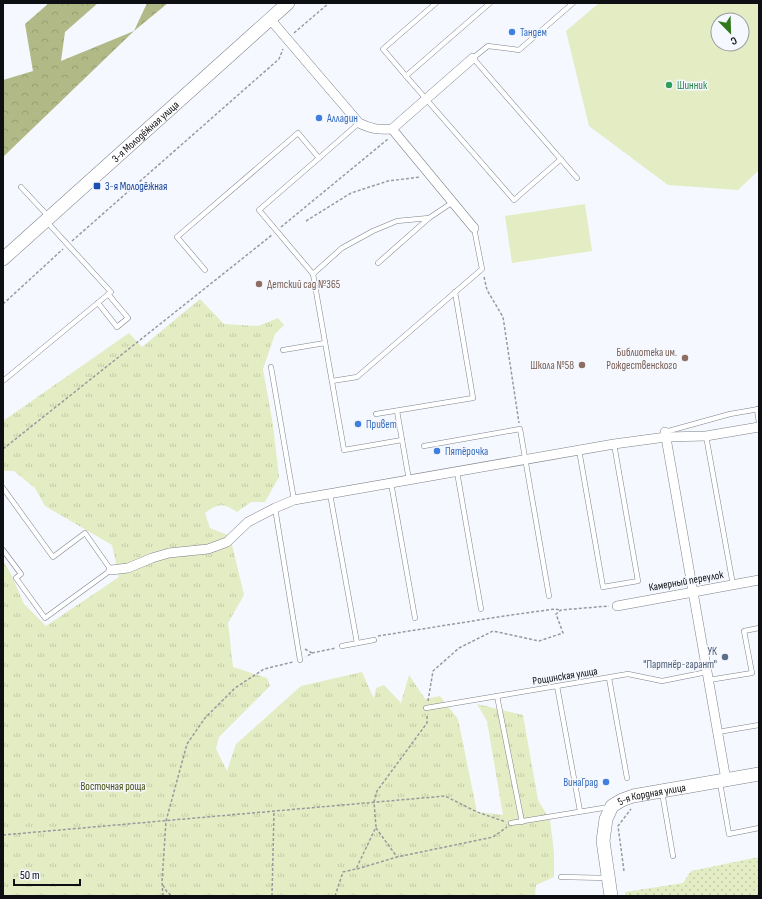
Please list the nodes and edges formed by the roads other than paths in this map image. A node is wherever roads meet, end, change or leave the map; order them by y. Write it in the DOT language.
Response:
graph roads {
  1 [pos="288,3"];
  2 [pos="436,3"];
  3 [pos="490,3"];
  4 [pos="573,3"];
  5 [pos="270,19"];
  6 [pos="473,58"];
  7 [pos="406,76"];
  8 [pos="426,99"];
  9 [pos="359,123"];
  10 [pos="394,131"];
  11 [pos="319,158"];
  12 [pos="561,160"];
  13 [pos="577,178"];
  14 [pos="21,187"];
  15 [pos="453,202"];
  16 [pos="429,218"];
  17 [pos="48,219"];
  18 [pos="474,228"];
  19 [pos="3,259"];
  20 [pos="378,263"];
  21 [pos="205,270"];
  22 [pos="313,274"];
  23 [pos="455,292"];
  24 [pos="108,294"];
  25 [pos="98,303"];
  26 [pos="325,343"];
  27 [pos="283,350"];
  28 [pos="271,367"];
  29 [pos="3,381"];
  30 [pos="332,381"];
  31 [pos="758,409"];
  32 [pos="397,411"];
  33 [pos="376,414"];
  34 [pos="759,423"];
  35 [pos="759,427"];
  36 [pos="665,435"];
  37 [pos="706,436"];
  38 [pos="402,440"];
  39 [pos="614,444"];
  40 [pos="424,446"];
  41 [pos="579,450"];
  42 [pos="525,460"];
  43 [pos="456,472"];
  44 [pos="409,480"];
  45 [pos="391,483"];
  46 [pos="3,488"];
  47 [pos="330,494"];
  48 [pos="294,500"];
  49 [pos="275,508"];
  50 [pos="3,550"];
  51 [pos="111,570"];
  52 [pos="759,580"];
  53 [pos="733,585"];
  54 [pos="693,592"];
  55 [pos="549,596"];
  56 [pos="617,606"];
  57 [pos="481,609"];
  58 [pos="415,618"];
  59 [pos="759,628"];
  60 [pos="374,640"];
  61 [pos="356,643"];
  62 [pos="342,646"];
  63 [pos="300,660"];
  64 [pos="708,676"];
  65 [pos="609,678"];
  66 [pos="557,686"];
  67 [pos="497,696"];
  68 [pos="426,708"];
  69 [pos="759,725"];
  70 [pos="718,732"];
  71 [pos="759,774"];
  72 [pos="627,778"];
  73 [pos="723,780"];
  74 [pos="662,791"];
  75 [pos="612,806"];
  76 [pos="580,812"];
  77 [pos="522,822"];
  78 [pos="511,823"];
  79 [pos="759,828"];
  80 [pos="673,856"];
  81 [pos="562,877"];
  82 [pos="608,878"];
  83 [pos="610,896"];
  1 -- 5 [label="main road, 3-я Молодёжная улица"];
  2 -- 7 [label="lane"];
  3 -- 7 [label="lane"];
  4 -- 6 [label="lane"];
  5 -- 9 [label="street"];
  5 -- 17 [label="main road, 3-я Молодёжная улица"];
  6 -- 8 [label="street"];
  6 -- 12 [label="lane"];
  7 -- 8 [label="lane"];
  8 -- 10 [label="street"];
  8 -- 12 [label="lane"];
  9 -- 10 [label="street"];
  9 -- 11 [label="lane"];
  10 -- 15 [label="street"];
  11 -- 21 [label="lane"];
  11 -- 22 [label="lane"];
  12 -- 13 [label="lane"];
  14 -- 17 [label="lane"];
  15 -- 16 [label="lane"];
  15 -- 18 [label="street"];
  16 -- 20 [label="lane"];
  16 -- 22 [label="lane"];
  17 -- 19 [label="main road, 3-я Молодёжная улица"];
  17 -- 24 [label="lane"];
  18 -- 23 [label="lane"];
  22 -- 26 [label="lane"];
  23 -- 30 [label="lane"];
  23 -- 32 [label="lane"];
  24 -- 25 [label="lane"];
  24 -- 25 [label="lane"];
  25 -- 29 [label="lane"];
  26 -- 27 [label="lane"];
  26 -- 30 [label="lane"];
  28 -- 48 [label="lane"];
  30 -- 38 [label="lane"];
  31 -- 34 [label="lane"];
  31 -- 36 [label="lane"];
  32 -- 33 [label="lane"];
  32 -- 38 [label="lane"];
  35 -- 37 [label="street"];
  36 -- 37 [label="street"];
  36 -- 39 [label="street"];
  36 -- 54 [label="street"];
  37 -- 53 [label="lane"];
  38 -- 44 [label="lane"];
  39 -- 41 [label="street"];
  39 -- 41 [label="lane"];
  40 -- 42 [label="lane"];
  41 -- 42 [label="street"];
  42 -- 43 [label="street"];
  42 -- 55 [label="lane"];
  43 -- 44 [label="street"];
  43 -- 57 [label="lane"];
  44 -- 45 [label="street"];
  45 -- 47 [label="street"];
  45 -- 58 [label="lane"];
  46 -- 51 [label="lane"];
  47 -- 48 [label="street"];
  47 -- 61 [label="lane"];
  48 -- 49 [label="street"];
  49 -- 51 [label="street"];
  49 -- 63 [label="lane"];
  50 -- 51 [label="lane"];
  52 -- 53 [label="street, Камерный переулок"];
  53 -- 54 [label="street, Камерный переулок"];
  54 -- 56 [label="street, Камерный переулок"];
  54 -- 64 [label="street"];
  59 -- 64 [label="lane, Рощинская улица"];
  60 -- 61 [label="lane"];
  61 -- 62 [label="lane"];
  64 -- 65 [label="lane, Рощинская улица"];
  64 -- 70 [label="street"];
  65 -- 66 [label="lane, Рощинская улица"];
  65 -- 72 [label="lane"];
  66 -- 67 [label="lane, Рощинская улица"];
  66 -- 76 [label="lane"];
  67 -- 68 [label="lane, Рощинская улица"];
  67 -- 77 [label="lane"];
  69 -- 70 [label="lane"];
  70 -- 73 [label="street"];
  71 -- 73 [label="main road, 5-я Кордная улица"];
  73 -- 74 [label="main road, 5-я Кордная улица"];
  73 -- 79 [label="lane"];
  74 -- 75 [label="main road, 5-я Кордная улица"];
  74 -- 80 [label="lane"];
  75 -- 76 [label="lane"];
  75 -- 82 [label="main road, 5-я Кордная улица"];
  76 -- 77 [label="lane"];
  77 -- 78 [label="lane"];
  81 -- 82 [label="lane"];
  82 -- 83 [label="main road, 5-я Кордная улица"];
}
